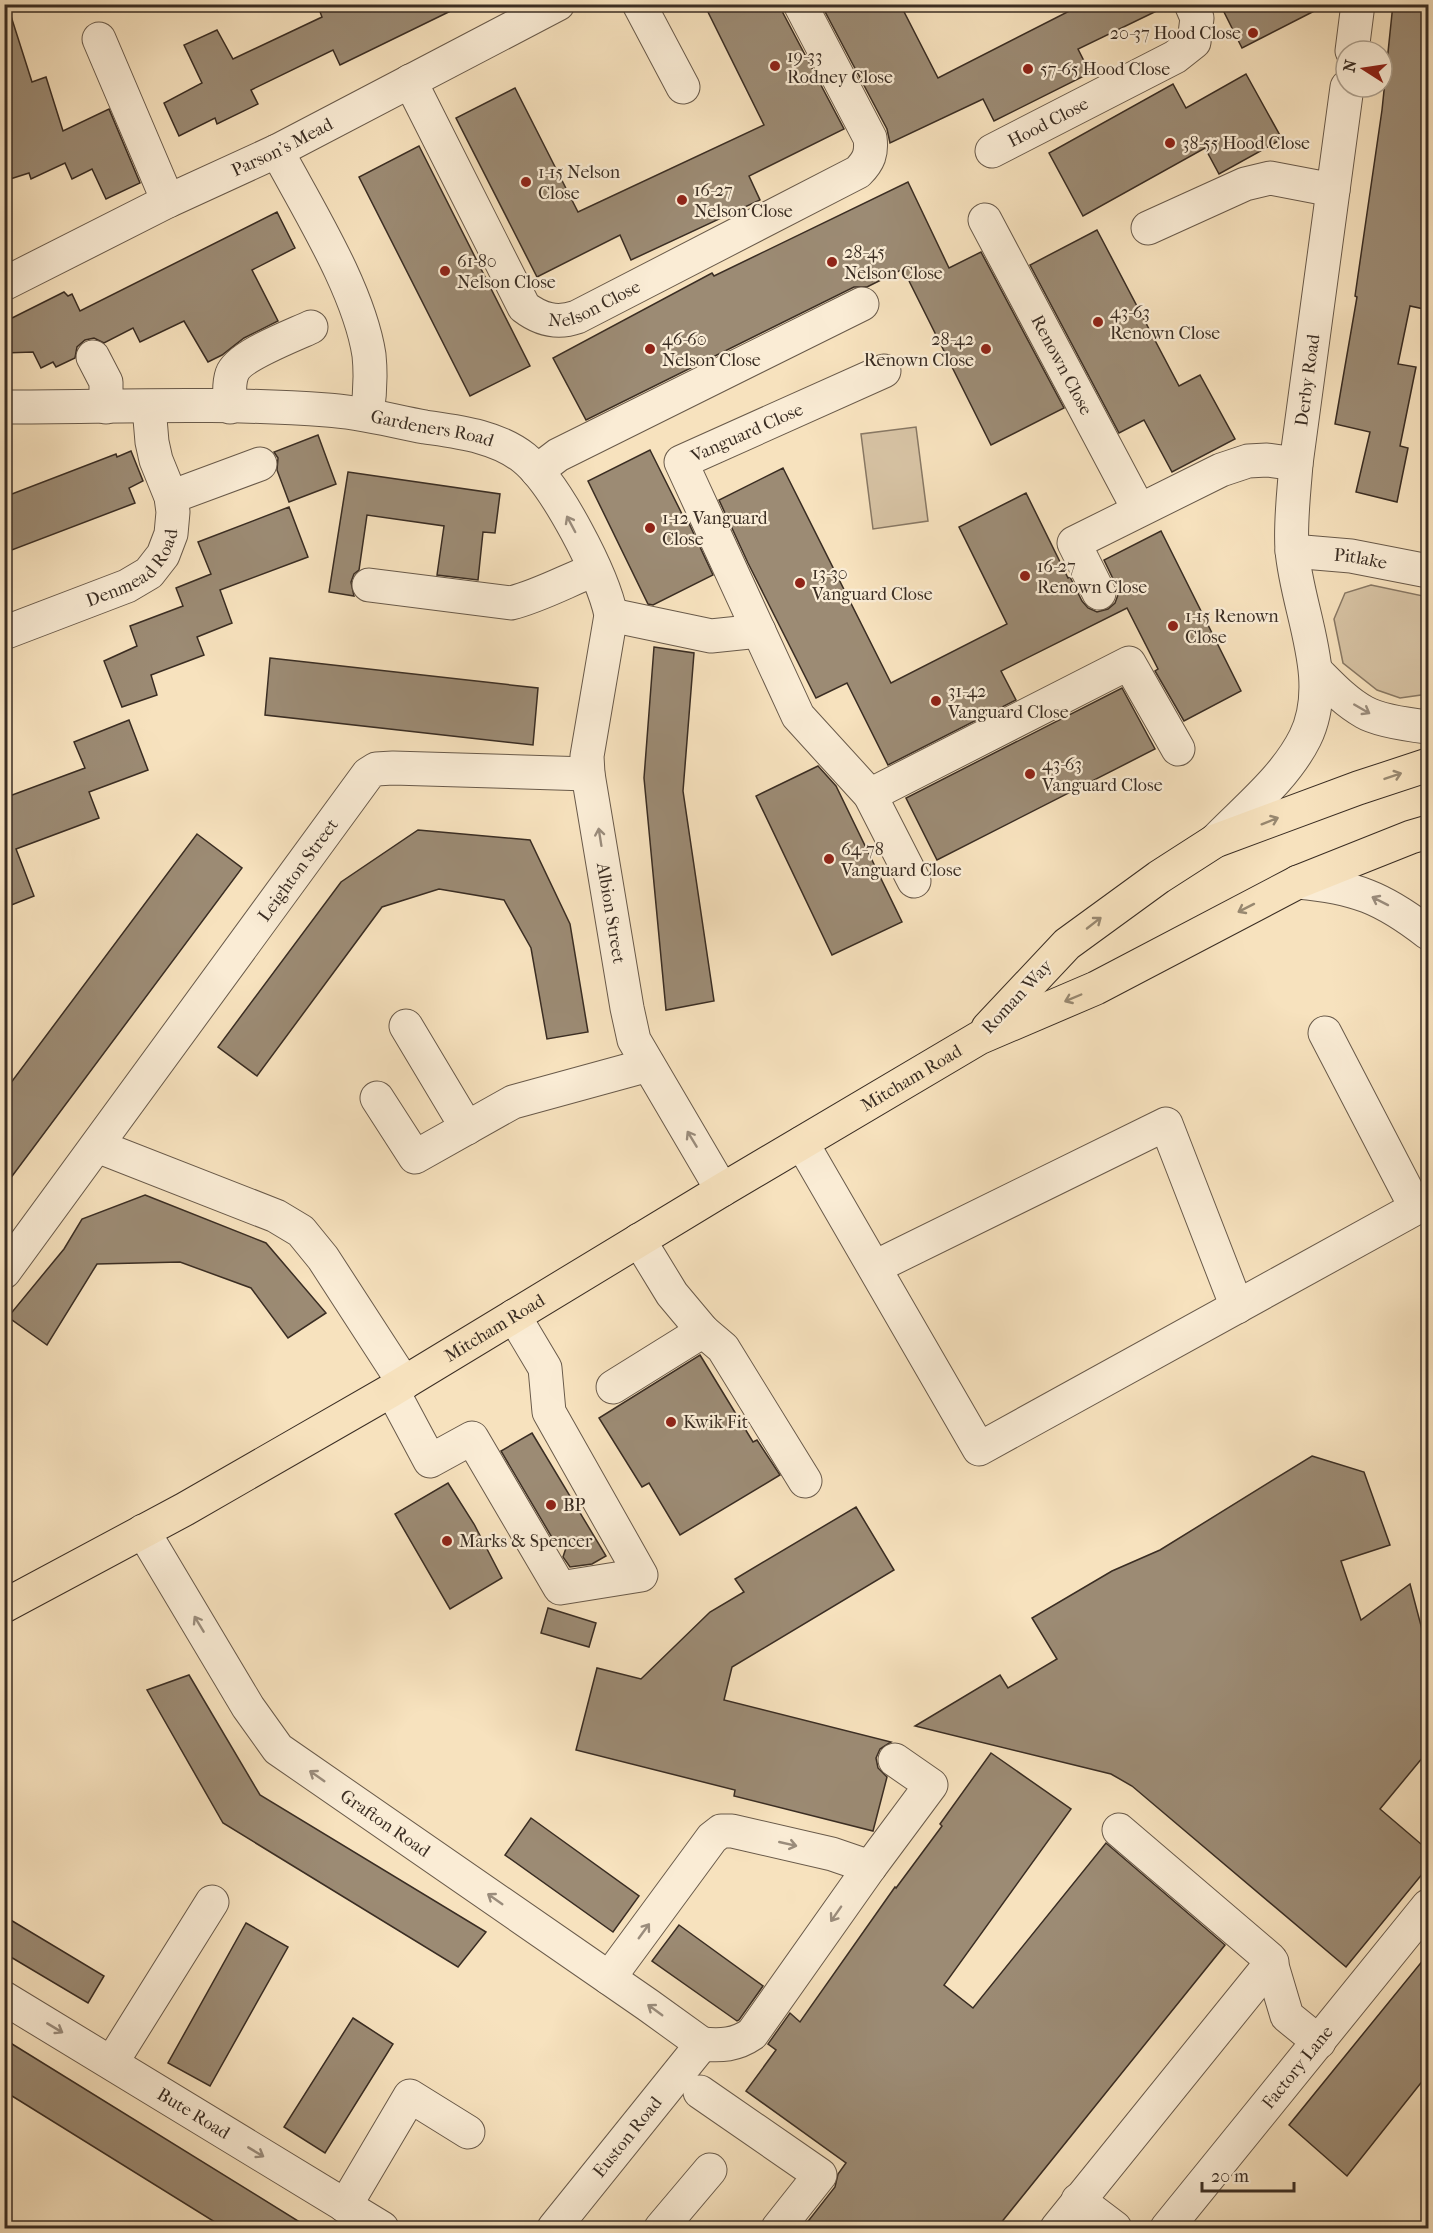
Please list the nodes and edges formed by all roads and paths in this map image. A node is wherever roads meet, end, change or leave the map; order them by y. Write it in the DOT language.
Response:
graph roads {
  1 [pos="558,4"];
  2 [pos="639,4"];
  3 [pos="800,4"];
  4 [pos="1191,4"];
  5 [pos="1359,4"];
  6 [pos="99,39"];
  7 [pos="1354,39"];
  8 [pos="410,81"];
  9 [pos="683,87"];
  10 [pos="1345,99"];
  11 [pos="277,151"];
  12 [pos="992,151"];
  13 [pos="1333,190"];
  14 [pos="168,201"];
  15 [pos="985,220"];
  16 [pos="1148,228"];
  17 [pos="5,282"];
  18 [pos="862,304"];
  19 [pos="311,327"];
  20 [pos="93,357"];
  21 [pos="884,371"];
  22 [pos="4,407"];
  23 [pos="106,407"];
  24 [pos="149,407"];
  25 [pos="230,407"];
  26 [pos="367,414"];
  27 [pos="260,464"];
  28 [pos="1296,464"];
  29 [pos="537,471"];
  30 [pos="171,497"];
  31 [pos="1139,510"];
  32 [pos="1292,551"];
  33 [pos="594,570"];
  34 [pos="1428,572"];
  35 [pos="369,585"];
  36 [pos="1099,593"];
  37 [pos="611,615"];
  38 [pos="759,631"];
  39 [pos="4,633"];
  40 [pos="1317,672"];
  41 [pos="1428,727"];
  42 [pos="1178,749"];
  43 [pos="1428,765"];
  44 [pos="588,774"];
  45 [pos="870,795"];
  46 [pos="1428,832"];
  47 [pos="1215,841"];
  48 [pos="914,881"];
  49 [pos="1298,882"];
  50 [pos="1428,933"];
  51 [pos="406,1026"];
  52 [pos="1325,1033"];
  53 [pos="978,1038"];
  54 [pos="648,1065"];
  55 [pos="377,1098"];
  56 [pos="467,1128"];
  57 [pos="802,1143"];
  58 [pos="97,1146"];
  59 [pos="722,1190"];
  60 [pos="639,1240"];
  61 [pos="874,1267"];
  62 [pos="4,1272"];
  63 [pos="1237,1307"];
  64 [pos="514,1316"];
  65 [pos="703,1331"];
  66 [pos="398,1387"];
  67 [pos="613,1387"];
  68 [pos="805,1481"];
  69 [pos="143,1530"];
  70 [pos="4,1605"];
  71 [pos="895,1761"];
  72 [pos="1119,1830"];
  73 [pos="870,1867"];
  74 [pos="212,1902"];
  75 [pos="1428,1906"];
  76 [pos="1272,1962"];
  77 [pos="609,1978"];
  78 [pos="4,1998"];
  79 [pos="1319,2042"];
  80 [pos="702,2044"];
  81 [pos="112,2062"];
  82 [pos="700,2091"];
  83 [pos="468,2132"];
  84 [pos="710,2170"];
  85 [pos="1078,2200"];
  86 [pos="345,2206"];
  87 [pos="382,2229"];
  88 [pos="554,2229"];
  89 [pos="661,2229"];
  90 [pos="778,2229"];
  91 [pos="1057,2229"];
  92 [pos="1116,2229"];
  93 [pos="1167,2229"];
  1 -- 8 [label="street, Parson's Mead"];
  2 -- 9 [label="street"];
  3 -- 8 [label="street, Nelson Close"];
  4 -- 12 [label="street, Hood Close"];
  5 -- 7 [label="street"];
  6 -- 14 [label="street"];
  8 -- 11 [label="street, Parson's Mead"];
  10 -- 13 [label="street, Derby Road"];
  11 -- 14 [label="street, Parson's Mead"];
  11 -- 26 [label="street, Gardeners Road"];
  13 -- 16 [label="street"];
  13 -- 28 [label="street, Derby Road"];
  14 -- 17 [label="street, Parson's Mead"];
  15 -- 31 [label="street, Renown Close"];
  18 -- 29 [label="street"];
  19 -- 25 [label="street"];
  20 -- 23 [label="street"];
  21 -- 38 [label="street, Vanguard Close"];
  22 -- 23 [label="street"];
  23 -- 24 [label="street"];
  24 -- 25 [label="street"];
  24 -- 30 [label="street, Denmead Road"];
  25 -- 26 [label="street"];
  26 -- 29 [label="street, Gardeners Road"];
  27 -- 30 [label="street"];
  28 -- 31 [label="street"];
  28 -- 32 [label="street, Derby Road"];
  33 -- 29 [label="street, Gardeners Road, one-way"];
  30 -- 39 [label="street, Denmead Road"];
  31 -- 36 [label="street"];
  32 -- 34 [label="street, Pitlake"];
  32 -- 40 [label="street, Derby Road"];
  33 -- 35 [label="street"];
  33 -- 37 [label="street, Gardeners Road"];
  37 -- 38 [label="street"];
  37 -- 44 [label="street, Albion Street"];
  38 -- 45 [label="street, Vanguard Close"];
  40 -- 41 [label="street, one-way"];
  40 -- 47 [label="street, Derby Road"];
  42 -- 45 [label="street"];
  47 -- 43 [label="main road, Roman Way, one-way"];
  54 -- 44 [label="street, Albion Street, one-way"];
  44 -- 58 [label="street, Leighton Street"];
  45 -- 48 [label="street, Vanguard Close"];
  46 -- 49 [label="main road, Roman Way"];
  53 -- 47 [label="main road, Roman Way, one-way"];
  50 -- 49 [label="street, one-way"];
  49 -- 53 [label="main road, Roman Way, one-way"];
  51 -- 56 [label="street"];
  52 -- 63 [label="street"];
  53 -- 57 [label="main road, Mitcham Road"];
  54 -- 56 [label="street"];
  59 -- 54 [label="street, Albion Street, one-way"];
  55 -- 56 [label="street"];
  57 -- 59 [label="main road, Mitcham Road"];
  57 -- 61 [label="street"];
  58 -- 62 [label="street, Leighton Street"];
  58 -- 66 [label="street"];
  59 -- 60 [label="main road, Mitcham Road"];
  60 -- 64 [label="main road, Mitcham Road"];
  60 -- 65 [label="street"];
  61 -- 63 [label="street"];
  61 -- 63 [label="street"];
  64 -- 66 [label="main road, Mitcham Road"];
  64 -- 66 [label="street"];
  65 -- 67 [label="street"];
  65 -- 68 [label="street"];
  66 -- 69 [label="main road, Mitcham Road"];
  69 -- 70 [label="main road, Mitcham Road"];
  77 -- 69 [label="street, Grafton Road, one-way"];
  71 -- 73 [label="street"];
  72 -- 76 [label="street"];
  77 -- 73 [label="street, one-way"];
  73 -- 80 [label="street, one-way"];
  74 -- 81 [label="street"];
  75 -- 79 [label="street, Factory Lane"];
  76 -- 79 [label="street"];
  76 -- 85 [label="street"];
  80 -- 77 [label="street, Grafton Road, one-way"];
  78 -- 81 [label="street, Bute Road, one-way"];
  79 -- 93 [label="street, Factory Lane"];
  80 -- 88 [label="street, Euston Road"];
  81 -- 86 [label="street, Bute Road, one-way"];
  82 -- 90 [label="street"];
  83 -- 86 [label="street"];
  84 -- 89 [label="street"];
  85 -- 91 [label="street"];
  85 -- 92 [label="street"];
  86 -- 87 [label="street, Bute Road"];
}
